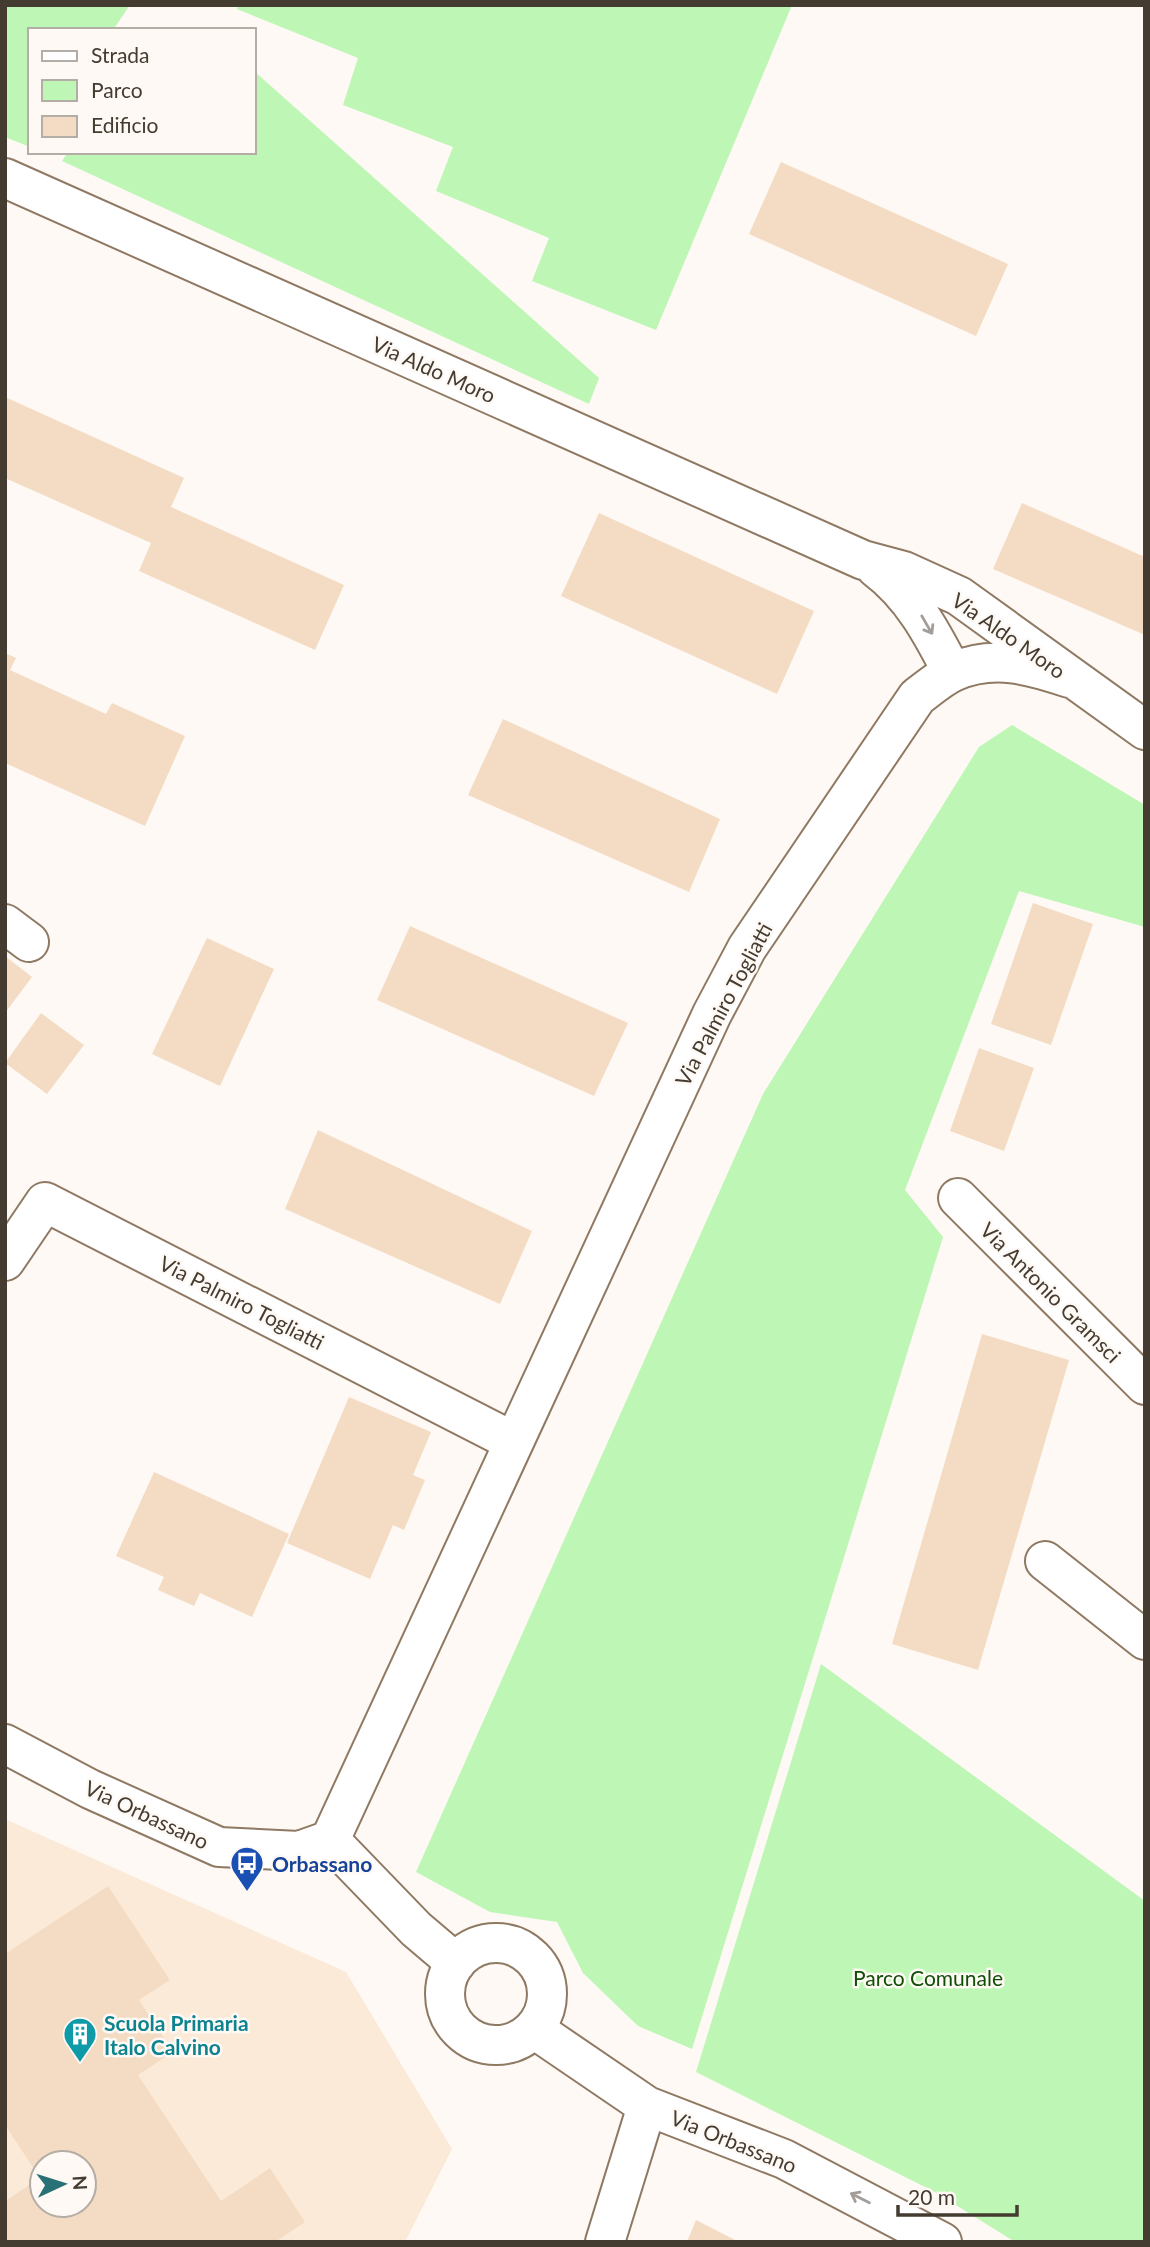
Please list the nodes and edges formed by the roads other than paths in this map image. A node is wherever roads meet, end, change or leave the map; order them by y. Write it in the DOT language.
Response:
graph roads {
  1 [pos="5,178"];
  2 [pos="863,560"];
  3 [pos="953,672"];
  4 [pos="1069,678"];
  5 [pos="1145,730"];
  6 [pos="958,1198"];
  7 [pos="5,1261"];
  8 [pos="1145,1385"];
  9 [pos="514,1442"];
  10 [pos="1045,1561"];
  11 [pos="1145,1640"];
  12 [pos="5,1744"];
  13 [pos="330,1840"];
  14 [pos="456,1963"];
  15 [pos="534,2029"];
  16 [pos="647,2106"];
  17 [pos="605,2242"];
  18 [pos="942,2242"];
  1 -- 2 [label="street, Via Aldo Moro"];
  2 -- 3 [label="street, Via Aldo Moro, one-way"];
  2 -- 4 [label="street, Via Aldo Moro"];
  3 -- 4 [label="street, Via Palmiro Togliatti"];
  3 -- 9 [label="street, Via Palmiro Togliatti"];
  4 -- 5 [label="street, Via Aldo Moro"];
  6 -- 8 [label="street, Via Antonio Gramsci"];
  7 -- 9 [label="street, Via Palmiro Togliatti"];
  9 -- 13 [label="street, Via Palmiro Togliatti"];
  10 -- 11 [label="street"];
  12 -- 13 [label="street, Via Orbassano"];
  13 -- 14 [label="street"];
  14 -- 15 [label="street"];
  14 -- 15 [label="street"];
  15 -- 16 [label="street, Via Orbassano"];
  16 -- 17 [label="street"];
  18 -- 16 [label="street, Via Orbassano, one-way"];
}
